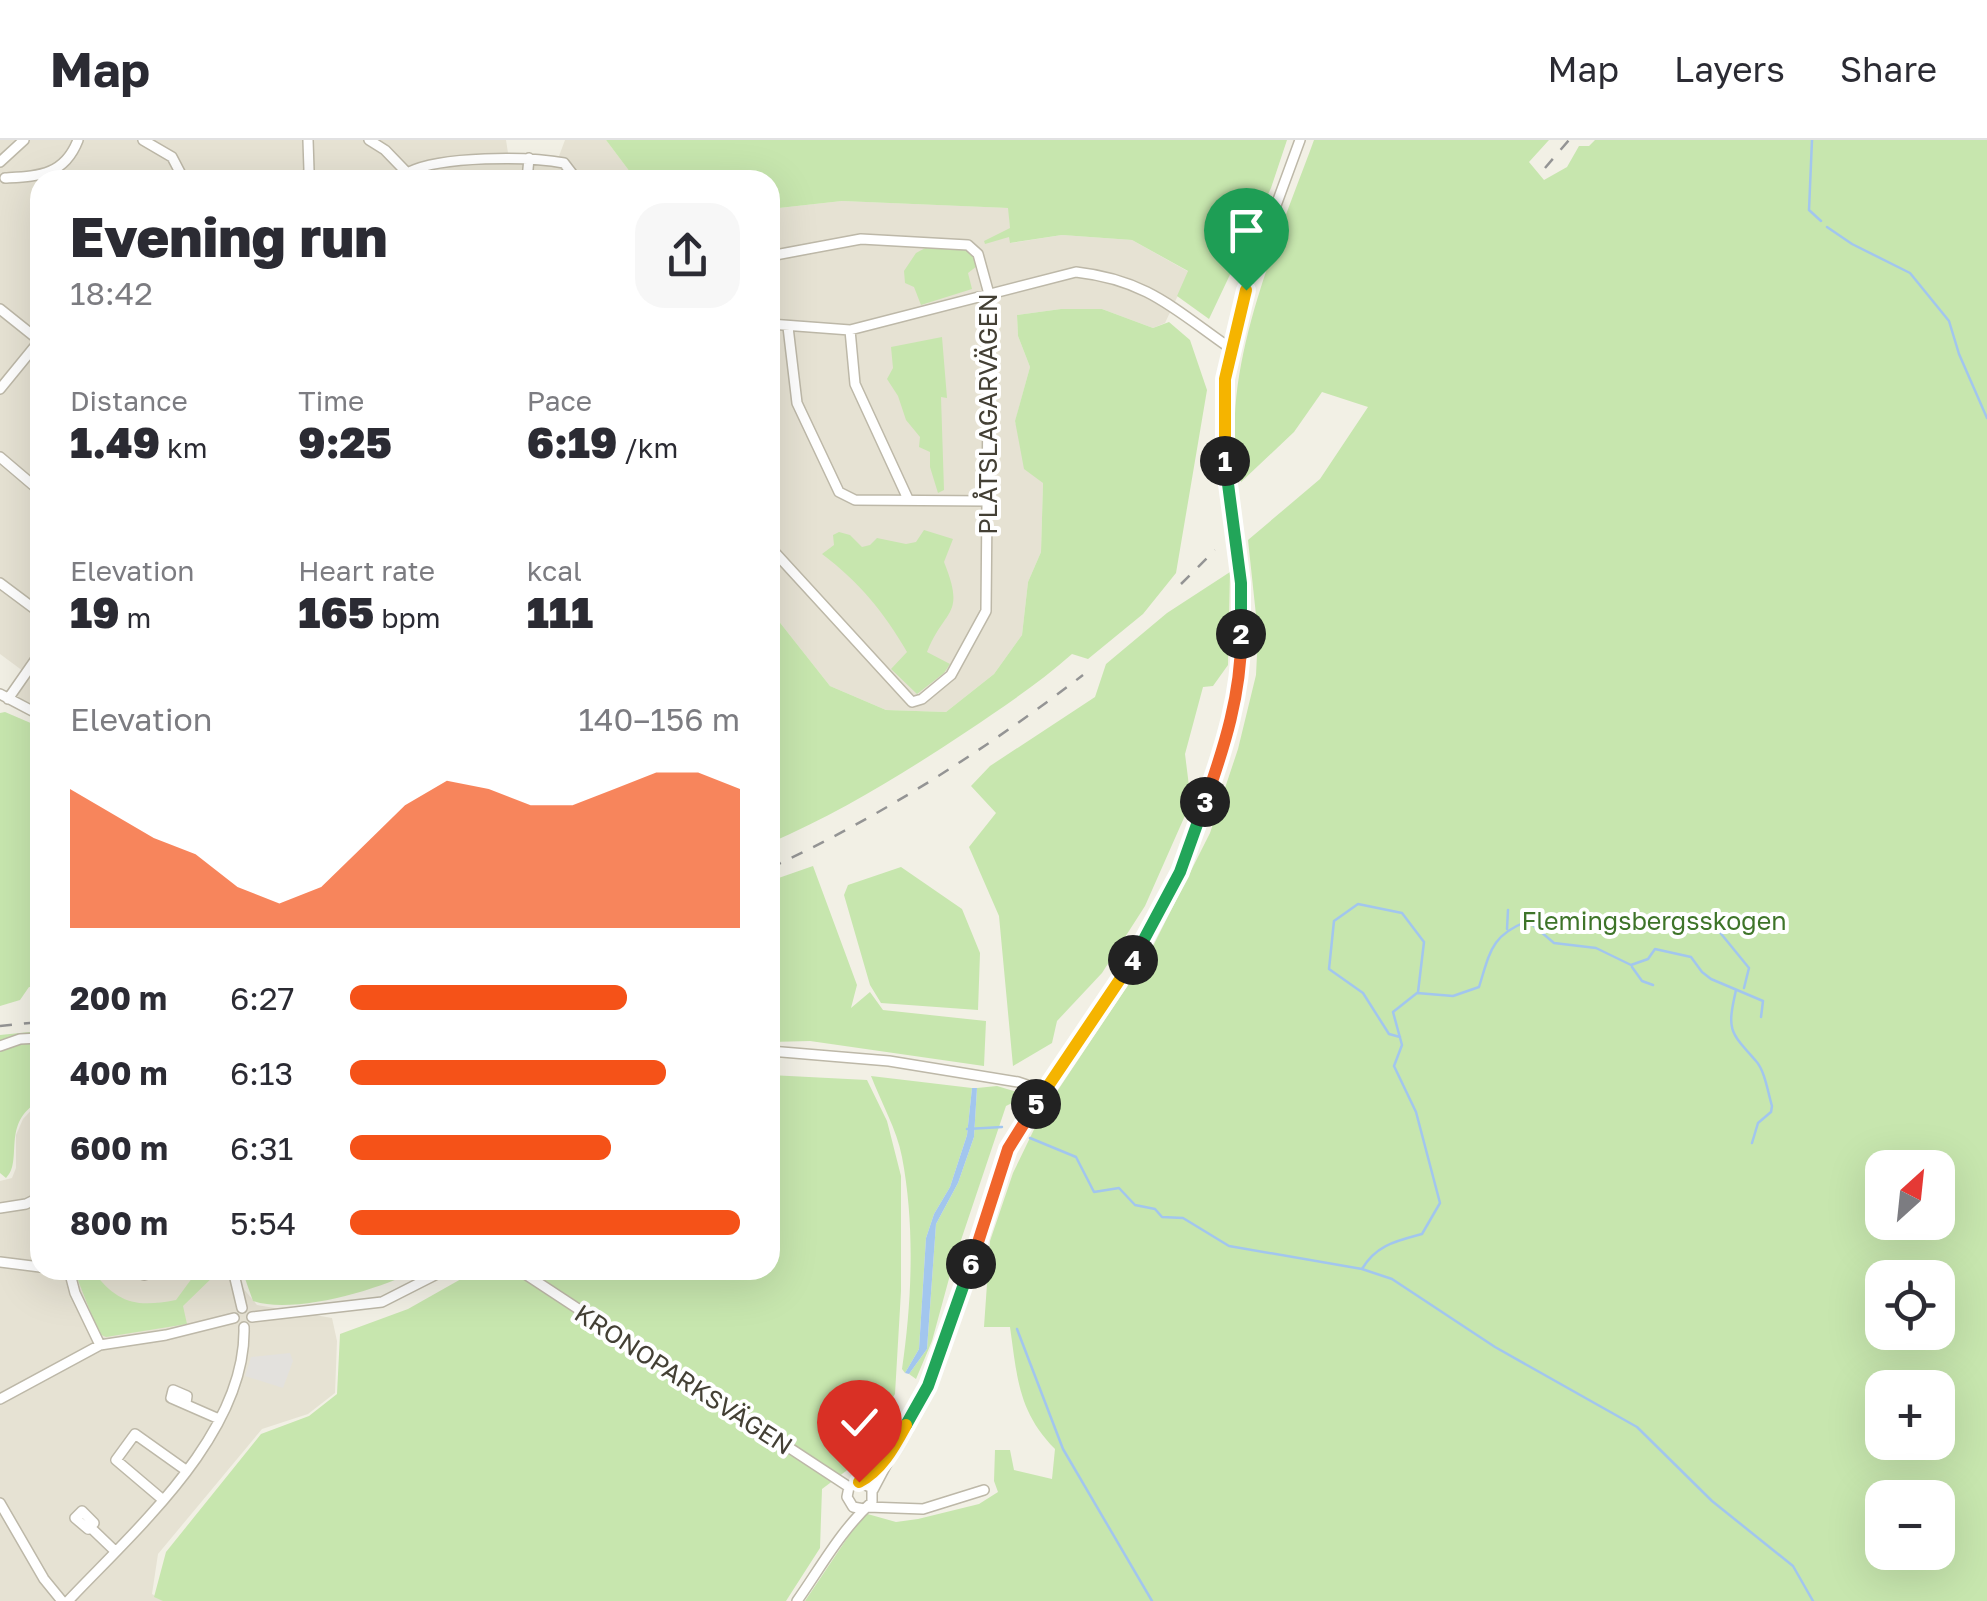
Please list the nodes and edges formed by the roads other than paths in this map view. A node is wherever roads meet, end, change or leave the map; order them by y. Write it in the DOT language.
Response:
graph roads {
  1 [pos="24,140"];
  2 [pos="78,140"];
  3 [pos="143,140"];
  4 [pos="308,140"];
  5 [pos="369,140"];
  6 [pos="1300,140"];
  7 [pos="529,158"];
  8 [pos="0,162"];
  9 [pos="59,170"];
  10 [pos="179,170"];
  11 [pos="309,170"];
  12 [pos="404,170"];
  13 [pos="422,170"];
  14 [pos="528,170"];
  15 [pos="570,170"];
  16 [pos="30,177"];
  17 [pos="5,178"];
  18 [pos="780,254"];
  19 [pos="990,294"];
  20 [pos="0,309"];
  21 [pos="780,326"];
  22 [pos="788,327"];
  23 [pos="850,330"];
  24 [pos="30,333"];
  25 [pos="1230,348"];
  26 [pos="30,353"];
  27 [pos="0,389"];
  28 [pos="0,457"];
  29 [pos="30,482"];
  30 [pos="908,500"];
  31 [pos="988,501"];
  32 [pos="780,559"];
  33 [pos="0,583"];
  34 [pos="30,606"];
  35 [pos="30,665"];
  36 [pos="4,696"];
  37 [pos="30,710"];
  38 [pos="30,1040"];
  39 [pos="0,1046"];
  40 [pos="780,1051"];
  41 [pos="1045,1091"];
  42 [pos="30,1202"];
  43 [pos="0,1208"];
  44 [pos="0,1262"];
  45 [pos="30,1266"];
  46 [pos="70,1280"];
  47 [pos="236,1280"];
  48 [pos="425,1280"];
  49 [pos="534,1280"];
  50 [pos="242,1308"];
  51 [pos="252,1317"];
  52 [pos="234,1318"];
  53 [pos="244,1327"];
  54 [pos="100,1345"];
  55 [pos="0,1399"];
  56 [pos="186,1403"];
  57 [pos="219,1420"];
  58 [pos="890,1453"];
  59 [pos="186,1471"];
  60 [pos="861,1482"];
  61 [pos="850,1487"];
  62 [pos="984,1490"];
  63 [pos="874,1493"];
  64 [pos="162,1499"];
  65 [pos="850,1503"];
  66 [pos="0,1505"];
  67 [pos="866,1508"];
  68 [pos="908,1510"];
  69 [pos="90,1527"];
  70 [pos="844,1531"];
  71 [pos="115,1551"];
  72 [pos="65,1601"];
  73 [pos="797,1601"];
  1 -- 8 [label="street"];
  2 -- 9 [label="street"];
  3 -- 10 [label="street"];
  4 -- 11 [label="street"];
  5 -- 12 [label="street"];
  6 -- 25 [label="street"];
  7 -- 13 [label="street"];
  7 -- 14 [label="street"];
  7 -- 15 [label="street"];
  16 -- 17 [label="street"];
  18 -- 19 [label="street, PLÅTSLAGARVÄGEN"];
  19 -- 23 [label="street"];
  19 -- 25 [label="street"];
  19 -- 31 [label="street, PLÅTSLAGARVÄGEN"];
  20 -- 24 [label="street"];
  21 -- 22 [label="street"];
  22 -- 23 [label="street"];
  22 -- 30 [label="street"];
  23 -- 30 [label="street"];
  25 -- 41 [label="street"];
  26 -- 27 [label="street"];
  28 -- 29 [label="street"];
  30 -- 31 [label="street"];
  31 -- 32 [label="street, PLÅTSLAGARVÄGEN"];
  33 -- 34 [label="street"];
  35 -- 36 [label="street"];
  36 -- 37 [label="street"];
  38 -- 39 [label="street"];
  40 -- 41 [label="street"];
  41 -- 58 [label="street"];
  42 -- 43 [label="street"];
  44 -- 45 [label="street"];
  46 -- 54 [label="street"];
  47 -- 50 [label="street"];
  48 -- 51 [label="street"];
  49 -- 61 [label="street, KRONOPARKSVÄGEN"];
  50 -- 51 [label="street"];
  50 -- 52 [label="street"];
  51 -- 53 [label="street"];
  52 -- 53 [label="street"];
  52 -- 54 [label="street"];
  53 -- 57 [label="street"];
  54 -- 55 [label="street"];
  56 -- 57 [label="street"];
  57 -- 59 [label="street"];
  58 -- 60 [label="street"];
  58 -- 63 [label="street"];
  59 -- 64 [label="street"];
  59 -- 64 [label="street"];
  60 -- 61 [label="street"];
  60 -- 63 [label="street"];
  61 -- 65 [label="street"];
  62 -- 68 [label="street"];
  63 -- 67 [label="street"];
  63 -- 68 [label="street"];
  64 -- 71 [label="street"];
  65 -- 67 [label="street"];
  65 -- 70 [label="street"];
  66 -- 72 [label="street"];
  67 -- 68 [label="street"];
  67 -- 70 [label="street"];
  69 -- 71 [label="street"];
  70 -- 73 [label="street"];
  71 -- 72 [label="street"];
}
